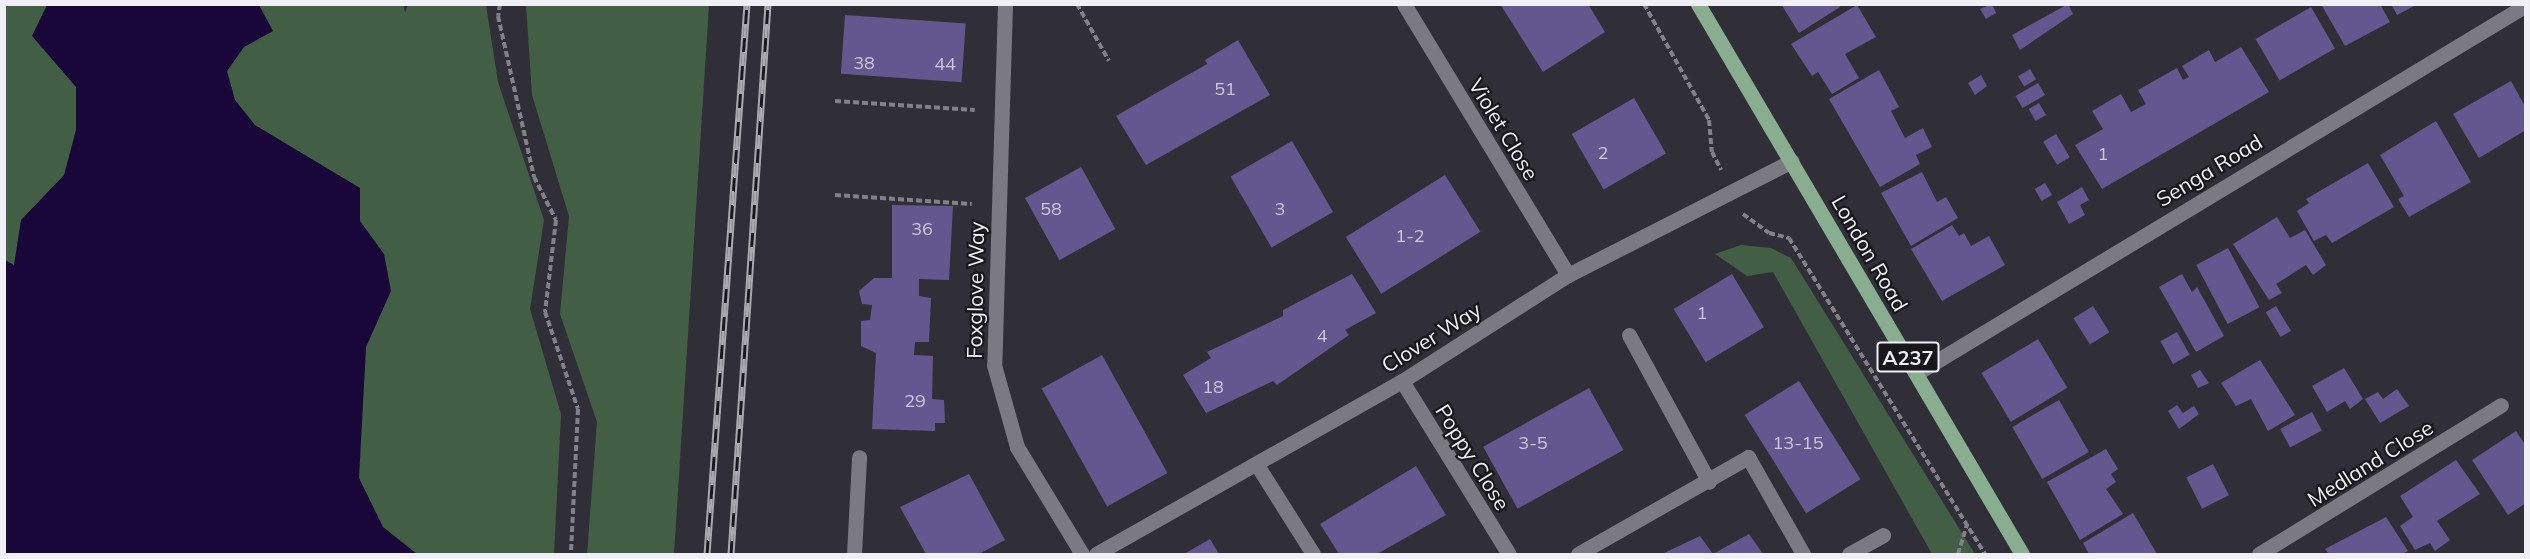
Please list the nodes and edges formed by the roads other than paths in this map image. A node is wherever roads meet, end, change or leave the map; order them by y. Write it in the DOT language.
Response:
graph roads {
  1 [pos="1005,4"];
  2 [pos="1404,4"];
  3 [pos="1698,4"];
  4 [pos="2526,5"];
  5 [pos="1792,161"];
  6 [pos="1568,275"];
  7 [pos="1629,335"];
  8 [pos="1917,373"];
  9 [pos="1402,381"];
  10 [pos="2501,405"];
  11 [pos="859,457"];
  12 [pos="1257,465"];
  13 [pos="1709,482"];
  14 [pos="1883,535"];
  15 [pos="854,555"];
  16 [pos="1082,555"];
  17 [pos="1096,555"];
  18 [pos="1313,555"];
  19 [pos="1509,555"];
  20 [pos="1578,555"];
  21 [pos="1803,555"];
  22 [pos="1849,555"];
  23 [pos="2022,555"];
  24 [pos="2259,555"];
  1 -- 16 [label="street, Foxglove Way"];
  2 -- 6 [label="street, Violet Close"];
  3 -- 5 [label="main road, London Road / A237"];
  4 -- 8 [label="street, Senga Road"];
  5 -- 6 [label="street, Clover Way"];
  5 -- 8 [label="main road, London Road / A237"];
  6 -- 9 [label="street, Clover Way"];
  7 -- 13 [label="street"];
  8 -- 23 [label="main road, London Road / A237"];
  9 -- 12 [label="street, Clover Way"];
  9 -- 19 [label="street, Poppy Close"];
  10 -- 24 [label="street, Medland Close"];
  11 -- 15 [label="street"];
  12 -- 17 [label="street, Clover Way"];
  12 -- 18 [label="street"];
  13 -- 20 [label="street"];
  13 -- 21 [label="street"];
  14 -- 22 [label="street"];
}
